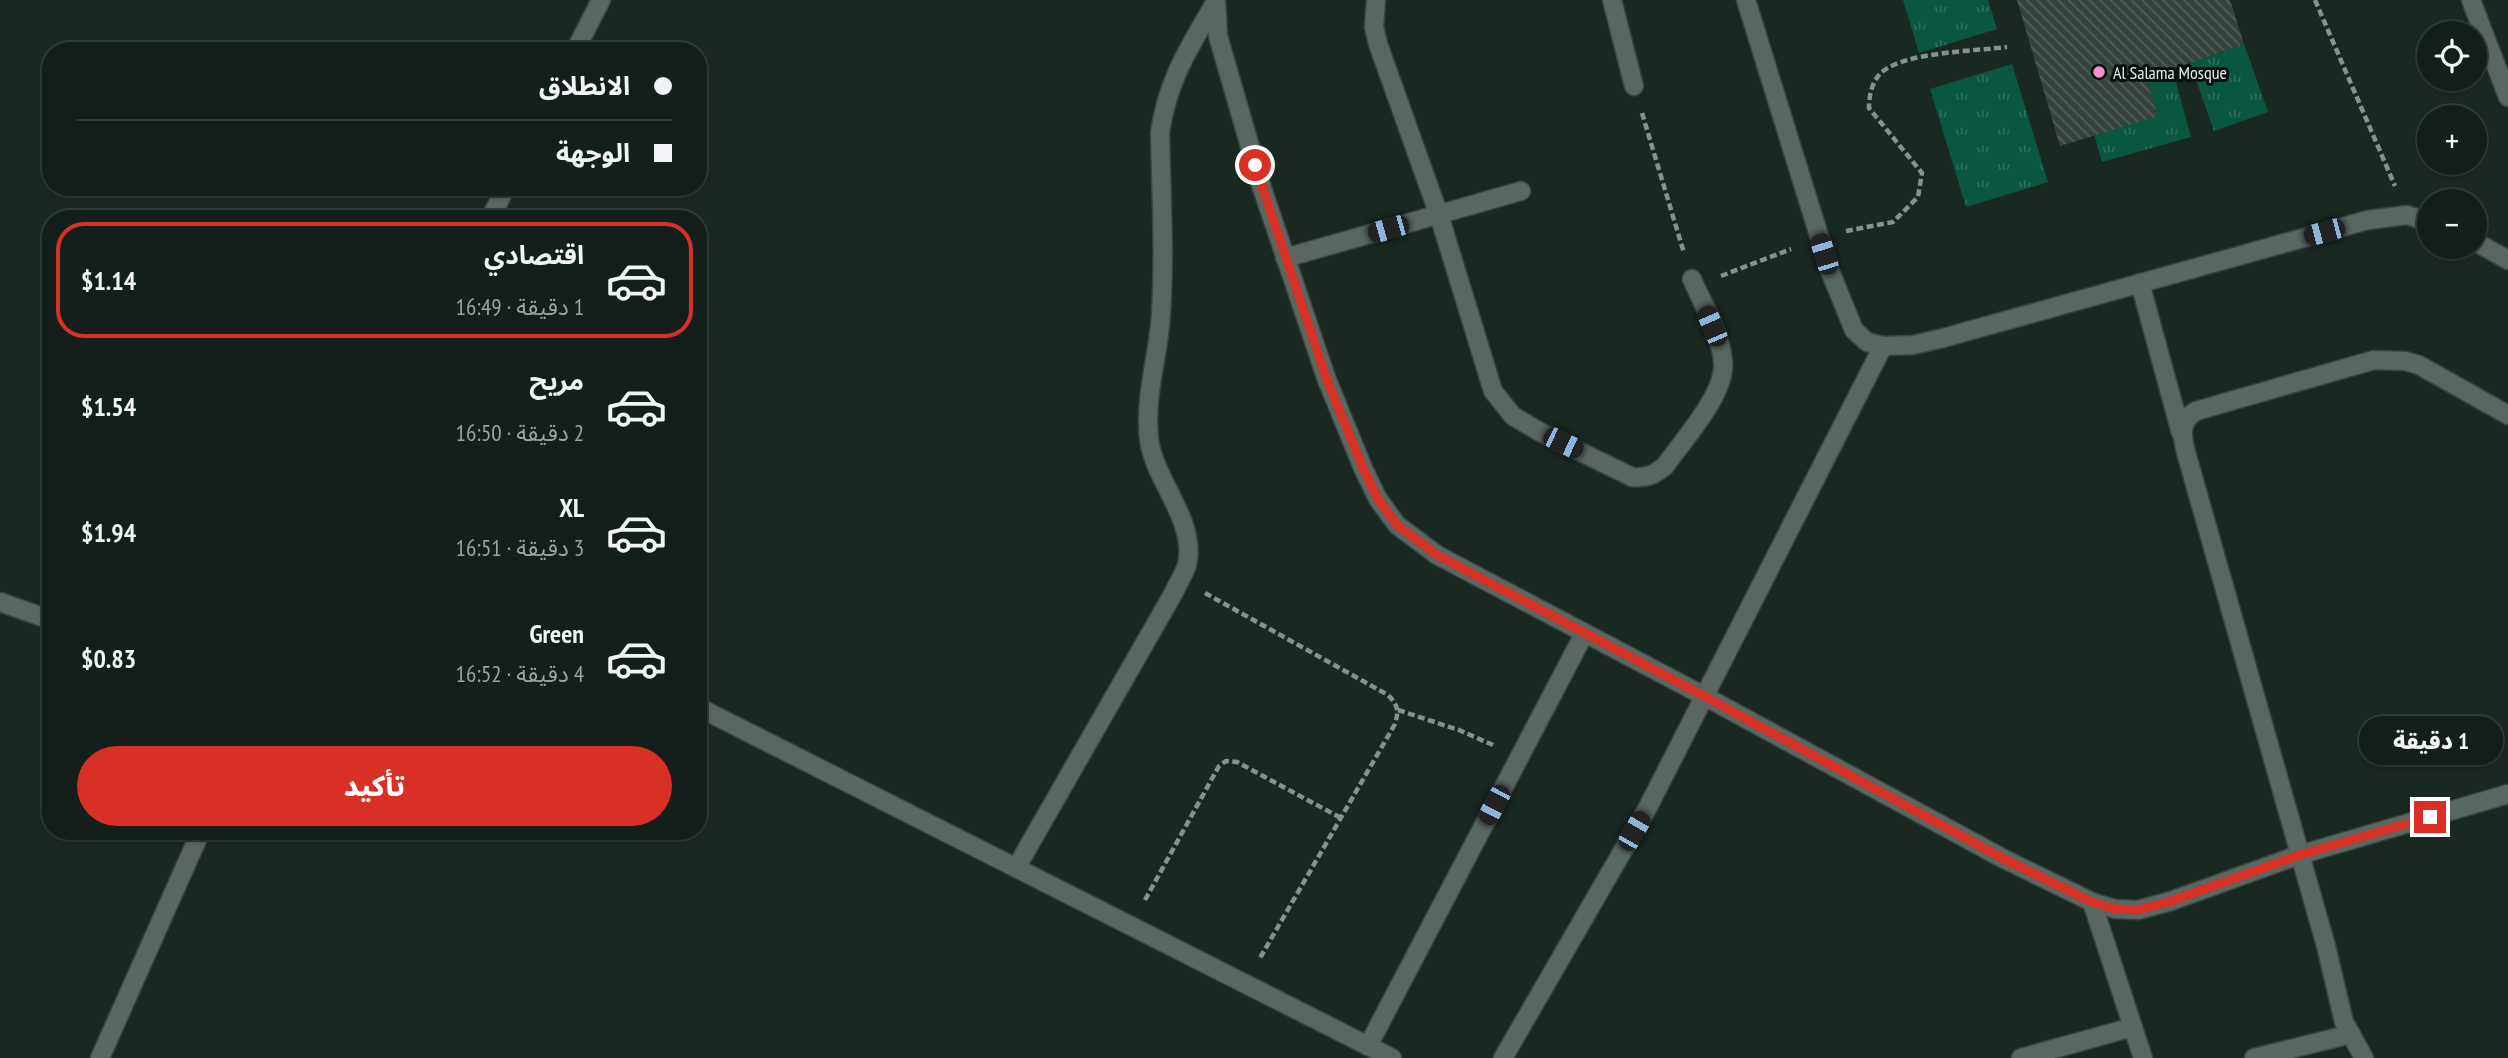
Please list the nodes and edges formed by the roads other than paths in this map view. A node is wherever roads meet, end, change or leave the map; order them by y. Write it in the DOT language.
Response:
graph roads {
  1 [pos="601,0"];
  2 [pos="1376,0"];
  3 [pos="1612,0"];
  4 [pos="1746,0"];
  5 [pos="2471,0"];
  6 [pos="1216,1"];
  7 [pos="580,42"];
  8 [pos="1634,86"];
  9 [pos="2508,97"];
  10 [pos="1521,191"];
  11 [pos="1438,215"];
  12 [pos="2417,218"];
  13 [pos="2487,248"];
  14 [pos="1286,258"];
  15 [pos="2508,260"];
  16 [pos="1692,279"];
  17 [pos="2140,283"];
  18 [pos="1883,346"];
  19 [pos="2508,415"];
  20 [pos="2183,439"];
  21 [pos="0,602"];
  22 [pos="42,617"];
  23 [pos="1584,634"];
  24 [pos="1704,696"];
  25 [pos="707,712"];
  26 [pos="2508,794"];
  27 [pos="197,840"];
  28 [pos="2299,855"];
  29 [pos="1016,868"];
  30 [pos="2092,902"];
  31 [pos="2133,1027"];
  32 [pos="2351,1034"];
  33 [pos="1368,1046"];
  34 [pos="100,1058"];
  35 [pos="1392,1058"];
  36 [pos="1503,1058"];
  37 [pos="2021,1058"];
  38 [pos="2143,1058"];
  39 [pos="2254,1058"];
  40 [pos="2364,1058"];
  1 -- 7 [label="street"];
  2 -- 11 [label="street"];
  3 -- 8 [label="street"];
  4 -- 18 [label="street"];
  5 -- 9 [label="street"];
  6 -- 14 [label="street"];
  6 -- 29 [label="street"];
  10 -- 11 [label="street"];
  11 -- 14 [label="street"];
  11 -- 16 [label="street"];
  12 -- 17 [label="street"];
  13 -- 15 [label="street"];
  14 -- 23 [label="street"];
  17 -- 18 [label="street"];
  17 -- 20 [label="street"];
  18 -- 24 [label="street"];
  19 -- 20 [label="street"];
  20 -- 28 [label="street"];
  21 -- 22 [label="street"];
  23 -- 24 [label="street"];
  23 -- 33 [label="street"];
  24 -- 30 [label="street"];
  24 -- 36 [label="street"];
  25 -- 29 [label="street"];
  26 -- 28 [label="street"];
  27 -- 34 [label="street"];
  28 -- 30 [label="street"];
  28 -- 32 [label="street"];
  29 -- 33 [label="street"];
  30 -- 31 [label="street"];
  31 -- 37 [label="street"];
  31 -- 38 [label="street"];
  32 -- 39 [label="street"];
  32 -- 40 [label="street"];
  33 -- 35 [label="street"];
}
